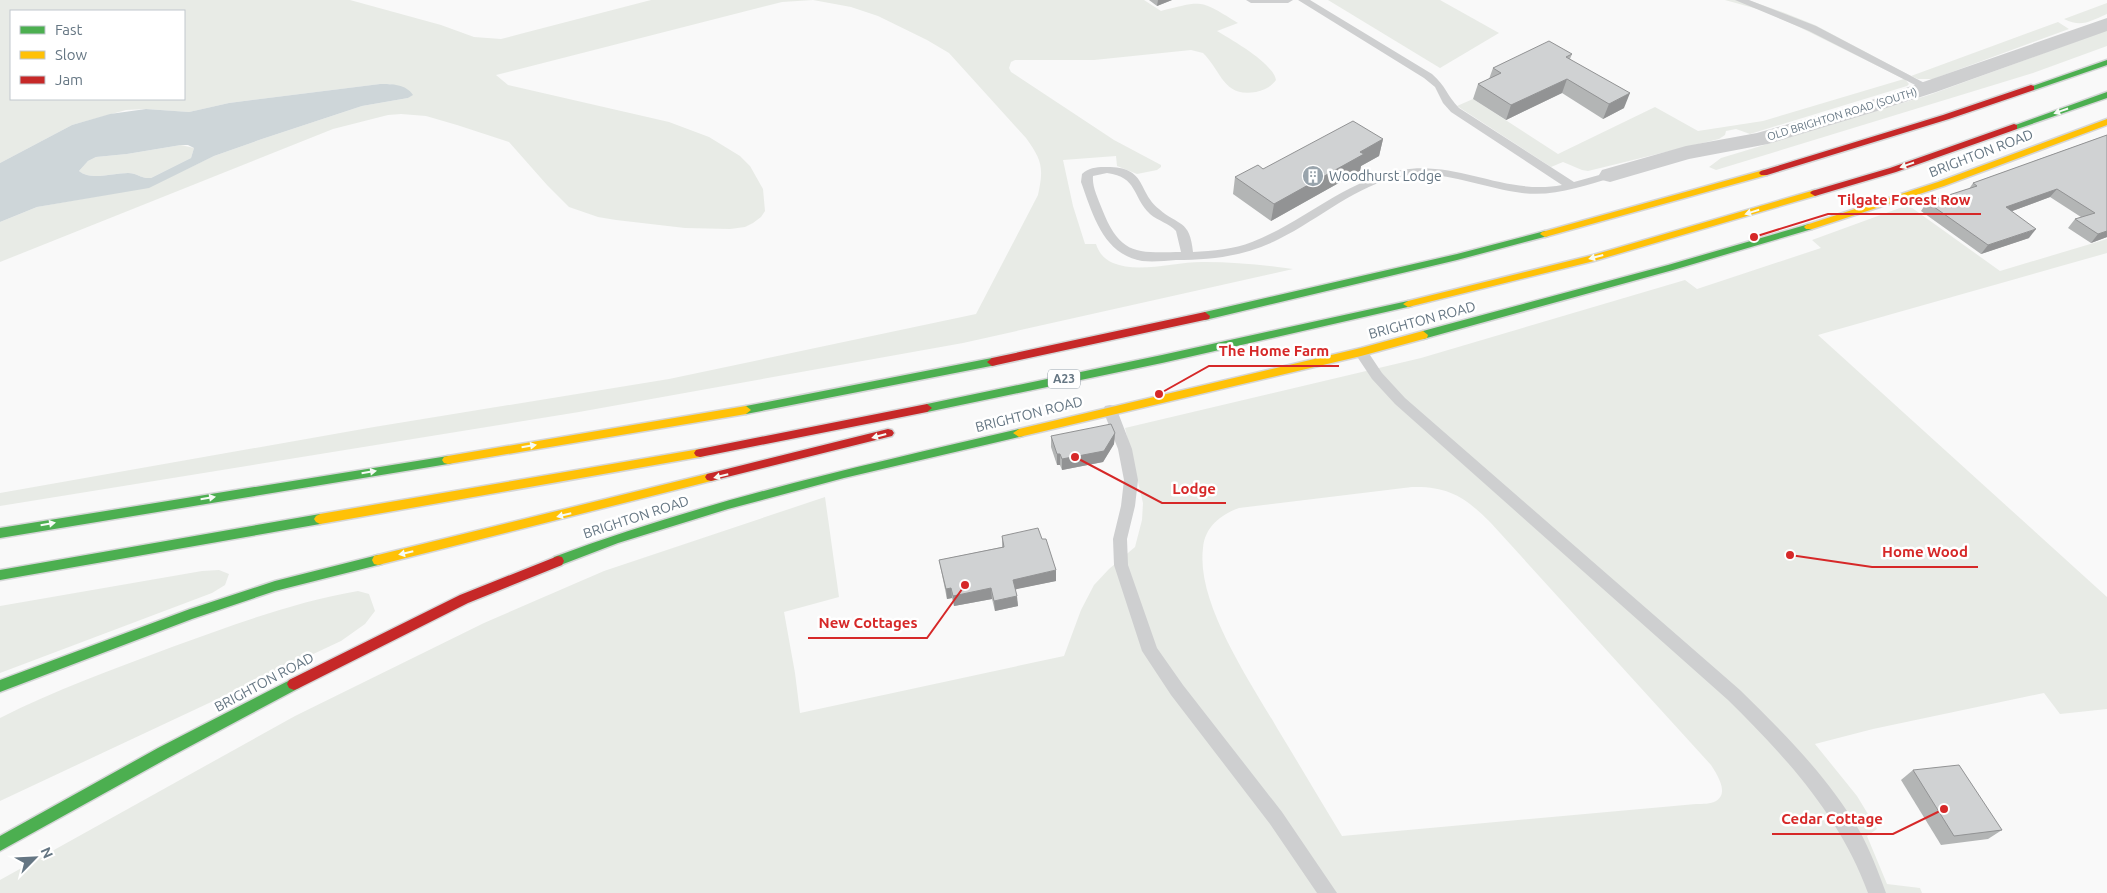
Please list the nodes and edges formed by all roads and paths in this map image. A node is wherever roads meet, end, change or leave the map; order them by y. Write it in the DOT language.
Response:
graph roads {
  1 [pos="1251,0"];
  2 [pos="1288,0"];
  3 [pos="1303,0"];
  4 [pos="1740,0"];
  5 [pos="2107,24"];
  6 [pos="2107,62"];
  7 [pos="1929,88"];
  8 [pos="2107,95"];
  9 [pos="2107,122"];
  10 [pos="1610,175"];
  11 [pos="1572,186"];
  12 [pos="1187,255"];
  13 [pos="1361,352"];
  14 [pos="1162,359"];
  15 [pos="1110,410"];
  16 [pos="970,411"];
  17 [pos="902,429"];
  18 [pos="0,533"];
  19 [pos="0,575"];
  20 [pos="0,686"];
  21 [pos="0,844"];
  22 [pos="1328,893"];
  23 [pos="1877,893"];
  1 -- 2 [label="lane"];
  3 -- 11 [label="lane"];
  4 -- 7 [label="lane"];
  5 -- 7 [label="street, OLD BRIGHTON ROAD (SOUTH)"];
  18 -- 6 [label="main road, A23, one-way"];
  7 -- 10 [label="street, OLD BRIGHTON ROAD (SOUTH)"];
  8 -- 14 [label="main road, A23, one-way"];
  9 -- 13 [label="main road, BRIGHTON ROAD"];
  10 -- 11 [label="lane, OLD BRIGHTON ROAD (SOUTH)"];
  11 -- 12 [label="lane"];
  12 -- 12 [label="lane"];
  13 -- 15 [label="main road, BRIGHTON ROAD"];
  13 -- 23 [label="lane"];
  14 -- 16 [label="main road"];
  14 -- 19 [label="main road, A23"];
  15 -- 21 [label="main road, BRIGHTON ROAD"];
  15 -- 22 [label="lane"];
  17 -- 20 [label="main road, one-way"];
}
